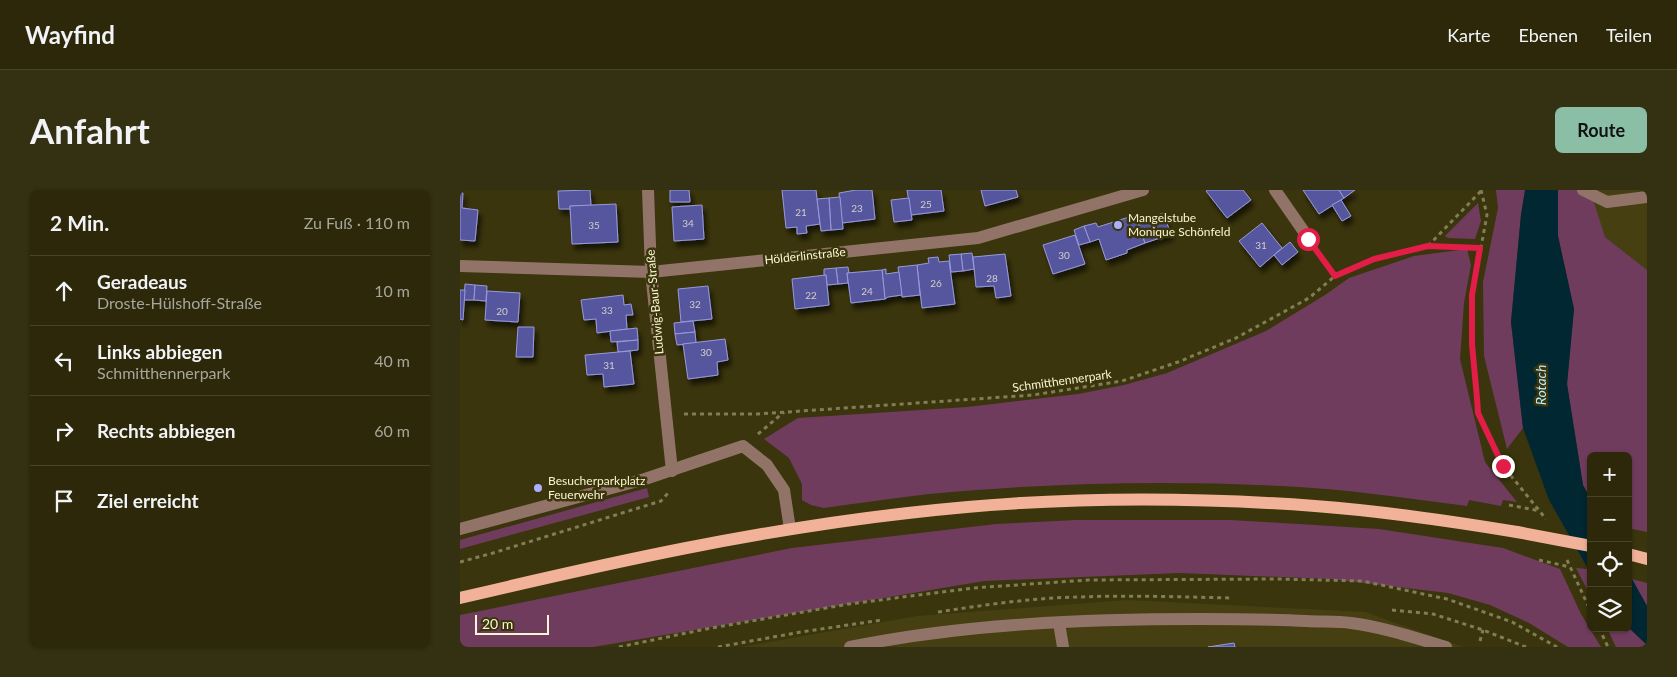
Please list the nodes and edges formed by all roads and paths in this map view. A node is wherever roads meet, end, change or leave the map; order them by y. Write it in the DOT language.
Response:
graph roads {
  1 [pos="648,190"];
  2 [pos="1142,190"];
  3 [pos="1275,190"];
  4 [pos="1481,190"];
  5 [pos="1584,190"];
  6 [pos="1647,197"];
  7 [pos="1308,239"];
  8 [pos="1428,246"];
  9 [pos="1480,248"];
  10 [pos="460,266"];
  11 [pos="651,272"];
  12 [pos="1335,276"];
  13 [pos="784,412"];
  14 [pos="666,415"];
  15 [pos="743,446"];
  16 [pos="672,471"];
  17 [pos="1509,505"];
  18 [pos="1537,507"];
  19 [pos="1540,511"];
  20 [pos="460,529"];
  21 [pos="790,529"];
  22 [pos="1587,545"];
  23 [pos="1632,555"];
  24 [pos="1647,559"];
  25 [pos="1539,560"];
  26 [pos="460,562"];
  27 [pos="1570,566"];
  28 [pos="1575,579"];
  29 [pos="460,598"];
  30 [pos="1587,604"];
  31 [pos="1059,623"];
  32 [pos="1483,630"];
  33 [pos="1601,632"];
  34 [pos="1480,641"];
  35 [pos="620,647"];
  36 [pos="850,647"];
  37 [pos="1063,647"];
  38 [pos="1446,647"];
  39 [pos="1557,647"];
  40 [pos="1608,647"];
  1 -- 11 [label="street, Ludwig-Baur-Straße"];
  2 -- 11 [label="street, Hölderlinstraße"];
  3 -- 7 [label="street"];
  4 -- 8 [label="path"];
  4 -- 9 [label="path"];
  5 -- 6 [label="street"];
  7 -- 12 [label="path"];
  8 -- 9 [label="path, Schmitthennerpark"];
  8 -- 12 [label="path, Schmitthennerpark"];
  9 -- 18 [label="path"];
  10 -- 11 [label="street, Hölderlinstraße"];
  11 -- 14 [label="street, Ludwig-Baur-Straße"];
  12 -- 13 [label="path, Schmitthennerpark"];
  13 -- 14 [label="path, Schmitthennerpark"];
  13 -- 15 [label="path"];
  14 -- 16 [label="street, Ludwig-Baur-Straße"];
  15 -- 16 [label="street"];
  15 -- 21 [label="street"];
  16 -- 20 [label="street"];
  16 -- 26 [label="path"];
  17 -- 19 [label="path"];
  21 -- 22 [label="main road, bridge"];
  21 -- 29 [label="main road"];
  23 -- 24 [label="main road"];
  25 -- 27 [label="path"];
  28 -- 30 [label="path"];
  31 -- 36 [label="street"];
  31 -- 37 [label="street"];
  31 -- 38 [label="street"];
  32 -- 34 [label="path"];
  33 -- 40 [label="path"];
  35 -- 39 [label="path"];
}
